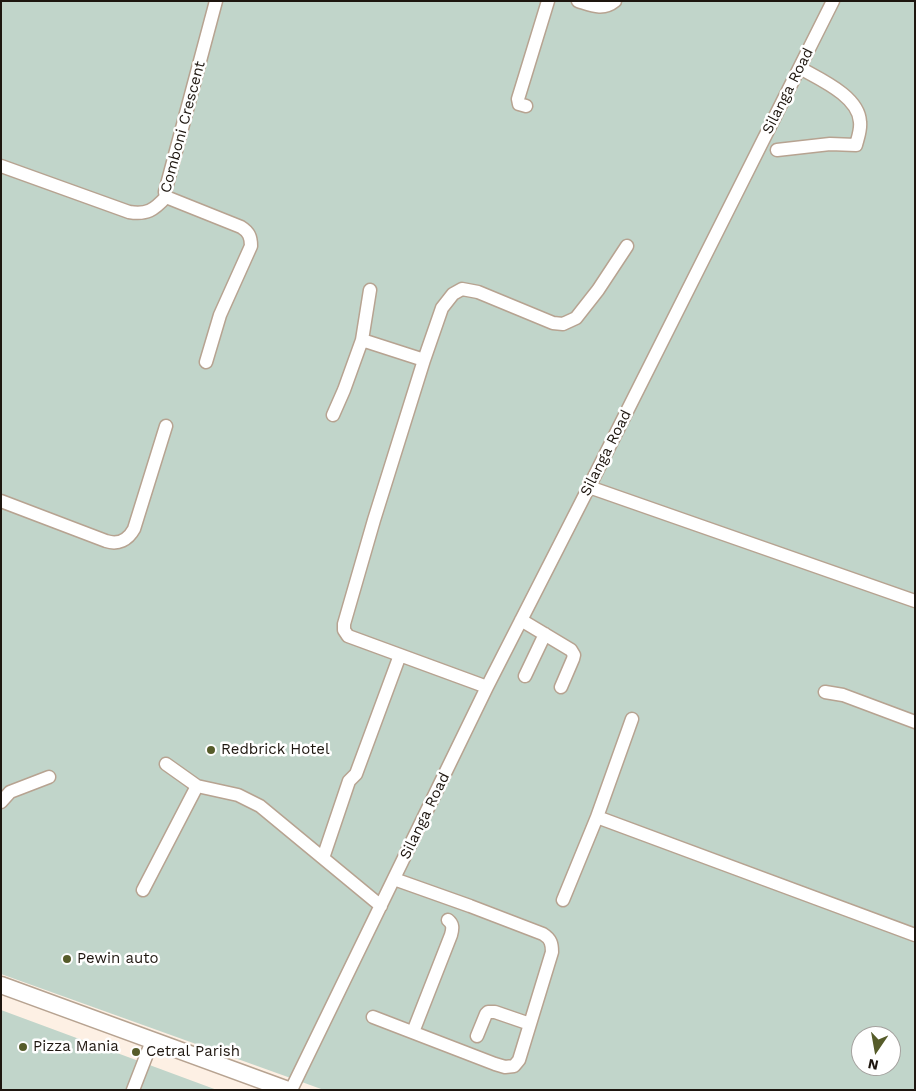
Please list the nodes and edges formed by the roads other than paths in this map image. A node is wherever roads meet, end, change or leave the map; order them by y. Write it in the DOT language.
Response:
graph roads {
  1 [pos="216,1"];
  2 [pos="548,1"];
  3 [pos="578,1"];
  4 [pos="615,1"];
  5 [pos="832,1"];
  6 [pos="800,68"];
  7 [pos="526,106"];
  8 [pos="776,150"];
  9 [pos="1,166"];
  10 [pos="166,197"];
  11 [pos="627,246"];
  12 [pos="370,290"];
  13 [pos="362,340"];
  14 [pos="424,360"];
  15 [pos="206,362"];
  16 [pos="333,415"];
  17 [pos="166,426"];
  18 [pos="589,487"];
  19 [pos="1,501"];
  20 [pos="915,601"];
  21 [pos="521,620"];
  22 [pos="545,634"];
  23 [pos="400,655"];
  24 [pos="524,676"];
  25 [pos="487,687"];
  26 [pos="561,687"];
  27 [pos="824,692"];
  28 [pos="632,719"];
  29 [pos="915,722"];
  30 [pos="166,764"];
  31 [pos="49,776"];
  32 [pos="197,786"];
  33 [pos="1,802"];
  34 [pos="597,818"];
  35 [pos="323,858"];
  36 [pos="394,879"];
  37 [pos="143,890"];
  38 [pos="563,900"];
  39 [pos="381,906"];
  40 [pos="448,920"];
  41 [pos="914,931"];
  42 [pos="1,985"];
  43 [pos="373,1017"];
  44 [pos="530,1024"];
  45 [pos="413,1032"];
  46 [pos="477,1036"];
  47 [pos="152,1041"];
  48 [pos="133,1090"];
  49 [pos="290,1090"];
  1 -- 10 [label="street, Comboni Crescent"];
  2 -- 7 [label="street"];
  3 -- 4 [label="street"];
  5 -- 6 [label="street, Silanga Road"];
  6 -- 8 [label="street"];
  6 -- 18 [label="street, Silanga Road"];
  9 -- 10 [label="street, Comboni Crescent"];
  10 -- 15 [label="street"];
  11 -- 14 [label="street"];
  12 -- 13 [label="street"];
  13 -- 14 [label="street"];
  13 -- 16 [label="street"];
  14 -- 23 [label="street"];
  17 -- 19 [label="street"];
  18 -- 20 [label="street"];
  18 -- 21 [label="street, Silanga Road"];
  21 -- 22 [label="street"];
  21 -- 25 [label="street, Silanga Road"];
  22 -- 24 [label="street"];
  22 -- 26 [label="street"];
  23 -- 25 [label="street"];
  23 -- 35 [label="street"];
  25 -- 36 [label="street, Silanga Road"];
  27 -- 29 [label="street"];
  28 -- 34 [label="street"];
  30 -- 32 [label="street"];
  31 -- 33 [label="street"];
  32 -- 35 [label="street"];
  32 -- 37 [label="street"];
  34 -- 38 [label="street"];
  34 -- 41 [label="street"];
  35 -- 39 [label="street"];
  36 -- 39 [label="street, Silanga Road"];
  36 -- 44 [label="street"];
  39 -- 49 [label="street, Silanga Road"];
  40 -- 45 [label="street"];
  42 -- 47 [label="main road"];
  43 -- 45 [label="street"];
  44 -- 45 [label="street"];
  44 -- 46 [label="street"];
  47 -- 48 [label="street"];
  47 -- 49 [label="main road"];
}
